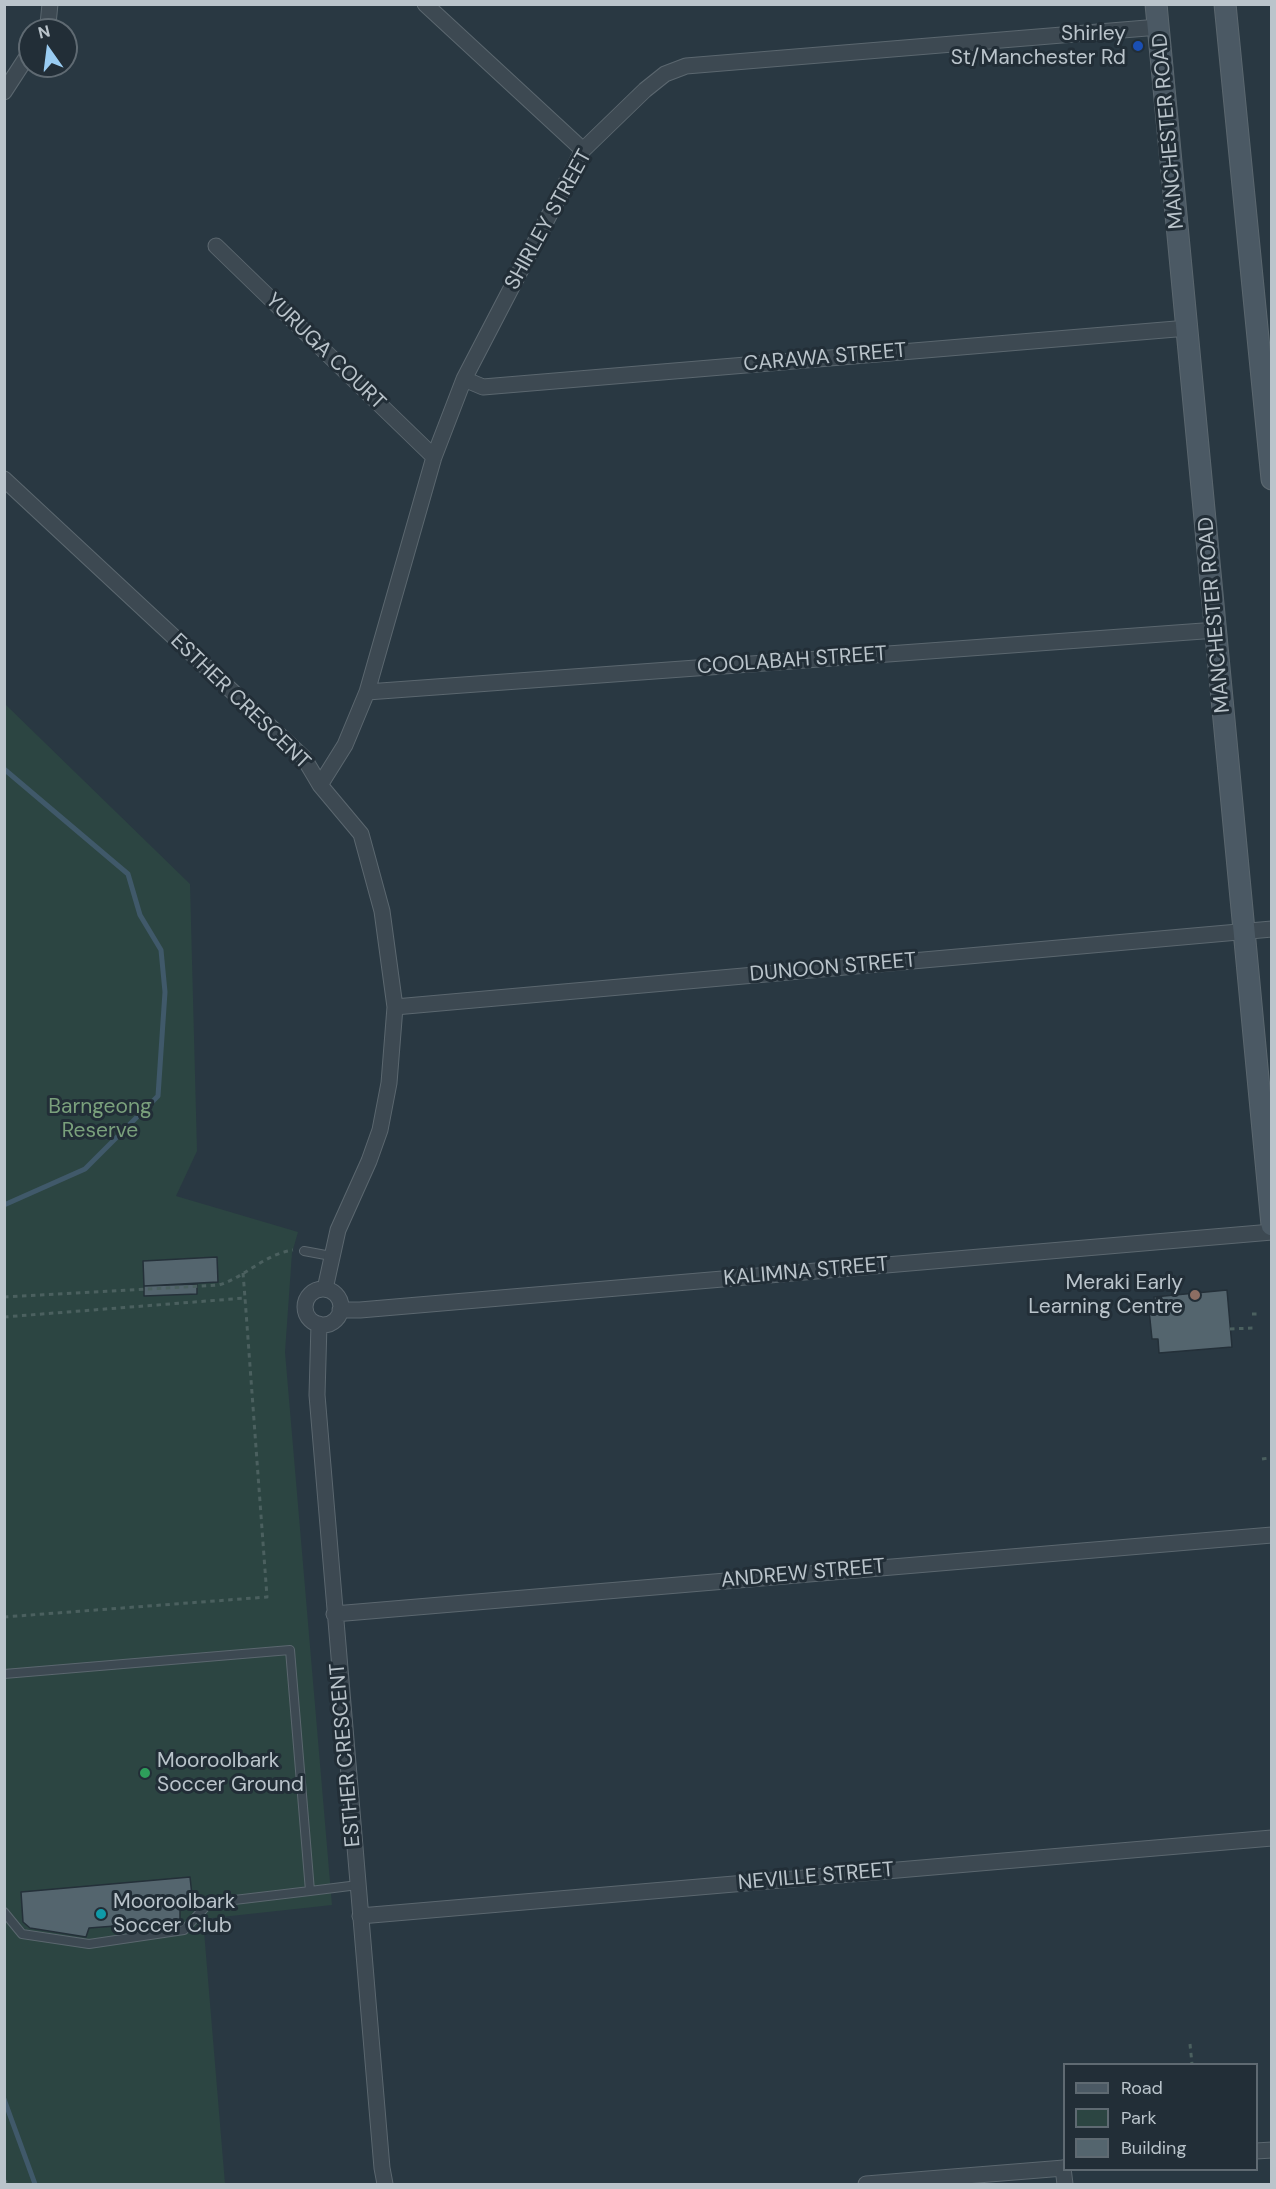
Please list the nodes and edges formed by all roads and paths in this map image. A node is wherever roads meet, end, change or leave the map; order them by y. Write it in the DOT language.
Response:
graph roads {
  1 [pos="425,4"];
  2 [pos="1156,4"];
  3 [pos="1225,4"];
  4 [pos="1159,27"];
  5 [pos="18,70"];
  6 [pos="4,92"];
  7 [pos="583,150"];
  8 [pos="216,246"];
  9 [pos="1188,328"];
  10 [pos="464,379"];
  11 [pos="1267,386"];
  12 [pos="434,458"];
  13 [pos="4,479"];
  14 [pos="1272,480"];
  15 [pos="1216,630"];
  16 [pos="367,692"];
  17 [pos="320,785"];
  18 [pos="1272,928"];
  19 [pos="1245,931"];
  20 [pos="395,1007"];
  21 [pos="1272,1225"];
  22 [pos="1272,1232"];
  23 [pos="304,1251"];
  24 [pos="331,1257"];
  25 [pos="243,1273"];
  26 [pos="325,1289"];
  27 [pos="4,1297"];
  28 [pos="245,1298"];
  29 [pos="340,1310"];
  30 [pos="1252,1314"];
  31 [pos="1260,1314"];
  32 [pos="4,1317"];
  33 [pos="319,1324"];
  34 [pos="1253,1328"];
  35 [pos="1230,1329"];
  36 [pos="1269,1458"];
  37 [pos="1262,1459"];
  38 [pos="1272,1535"];
  39 [pos="334,1614"];
  40 [pos="4,1617"];
  41 [pos="4,1674"];
  42 [pos="1272,1839"];
  43 [pos="358,1885"];
  44 [pos="310,1891"];
  45 [pos="4,1912"];
  46 [pos="360,1916"];
  47 [pos="1190,2044"];
  48 [pos="1192,2063"];
  49 [pos="1063,2168"];
  50 [pos="4,2179"];
  51 [pos="7,2184"];
  52 [pos="385,2184"];
  53 [pos="866,2184"];
  1 -- 7 [label="street"];
  2 -- 4 [label="main road, MANCHESTER ROAD"];
  3 -- 11 [label="main road"];
  4 -- 7 [label="street, SHIRLEY STREET"];
  4 -- 9 [label="main road, MANCHESTER ROAD"];
  5 -- 6 [label="street"];
  7 -- 10 [label="street, SHIRLEY STREET"];
  8 -- 12 [label="street, YURUGA COURT"];
  9 -- 10 [label="street, CARAWA STREET"];
  9 -- 15 [label="main road, MANCHESTER ROAD"];
  10 -- 12 [label="street, SHIRLEY STREET"];
  11 -- 14 [label="main road"];
  12 -- 16 [label="street, SHIRLEY STREET"];
  13 -- 17 [label="street, ESTHER CRESCENT"];
  15 -- 16 [label="street, COOLABAH STREET"];
  15 -- 19 [label="main road, MANCHESTER ROAD"];
  16 -- 17 [label="street, SHIRLEY STREET"];
  17 -- 20 [label="street, ESTHER CRESCENT"];
  18 -- 19 [label="street, DUNOON STREET"];
  19 -- 20 [label="street, DUNOON STREET"];
  19 -- 21 [label="main road, MANCHESTER ROAD"];
  20 -- 24 [label="street, ESTHER CRESCENT"];
  22 -- 29 [label="street, KALIMNA STREET"];
  23 -- 24 [label="lane"];
  23 -- 25 [label="path"];
  24 -- 26 [label="street, ESTHER CRESCENT"];
  25 -- 27 [label="path"];
  25 -- 28 [label="path"];
  26 -- 29 [label="street"];
  26 -- 33 [label="street"];
  28 -- 32 [label="path"];
  28 -- 40 [label="path"];
  29 -- 33 [label="street"];
  30 -- 31 [label="path"];
  33 -- 39 [label="street, ESTHER CRESCENT"];
  34 -- 35 [label="path"];
  36 -- 37 [label="path"];
  38 -- 39 [label="street, ANDREW STREET"];
  39 -- 43 [label="street, ESTHER CRESCENT"];
  41 -- 44 [label="lane"];
  42 -- 46 [label="street, NEVILLE STREET"];
  43 -- 44 [label="lane"];
  43 -- 46 [label="street, ESTHER CRESCENT"];
  44 -- 45 [label="lane"];
  46 -- 52 [label="street, ESTHER CRESCENT"];
  47 -- 48 [label="path"];
  49 -- 53 [label="street"];
  50 -- 51 [label="path"];
}
